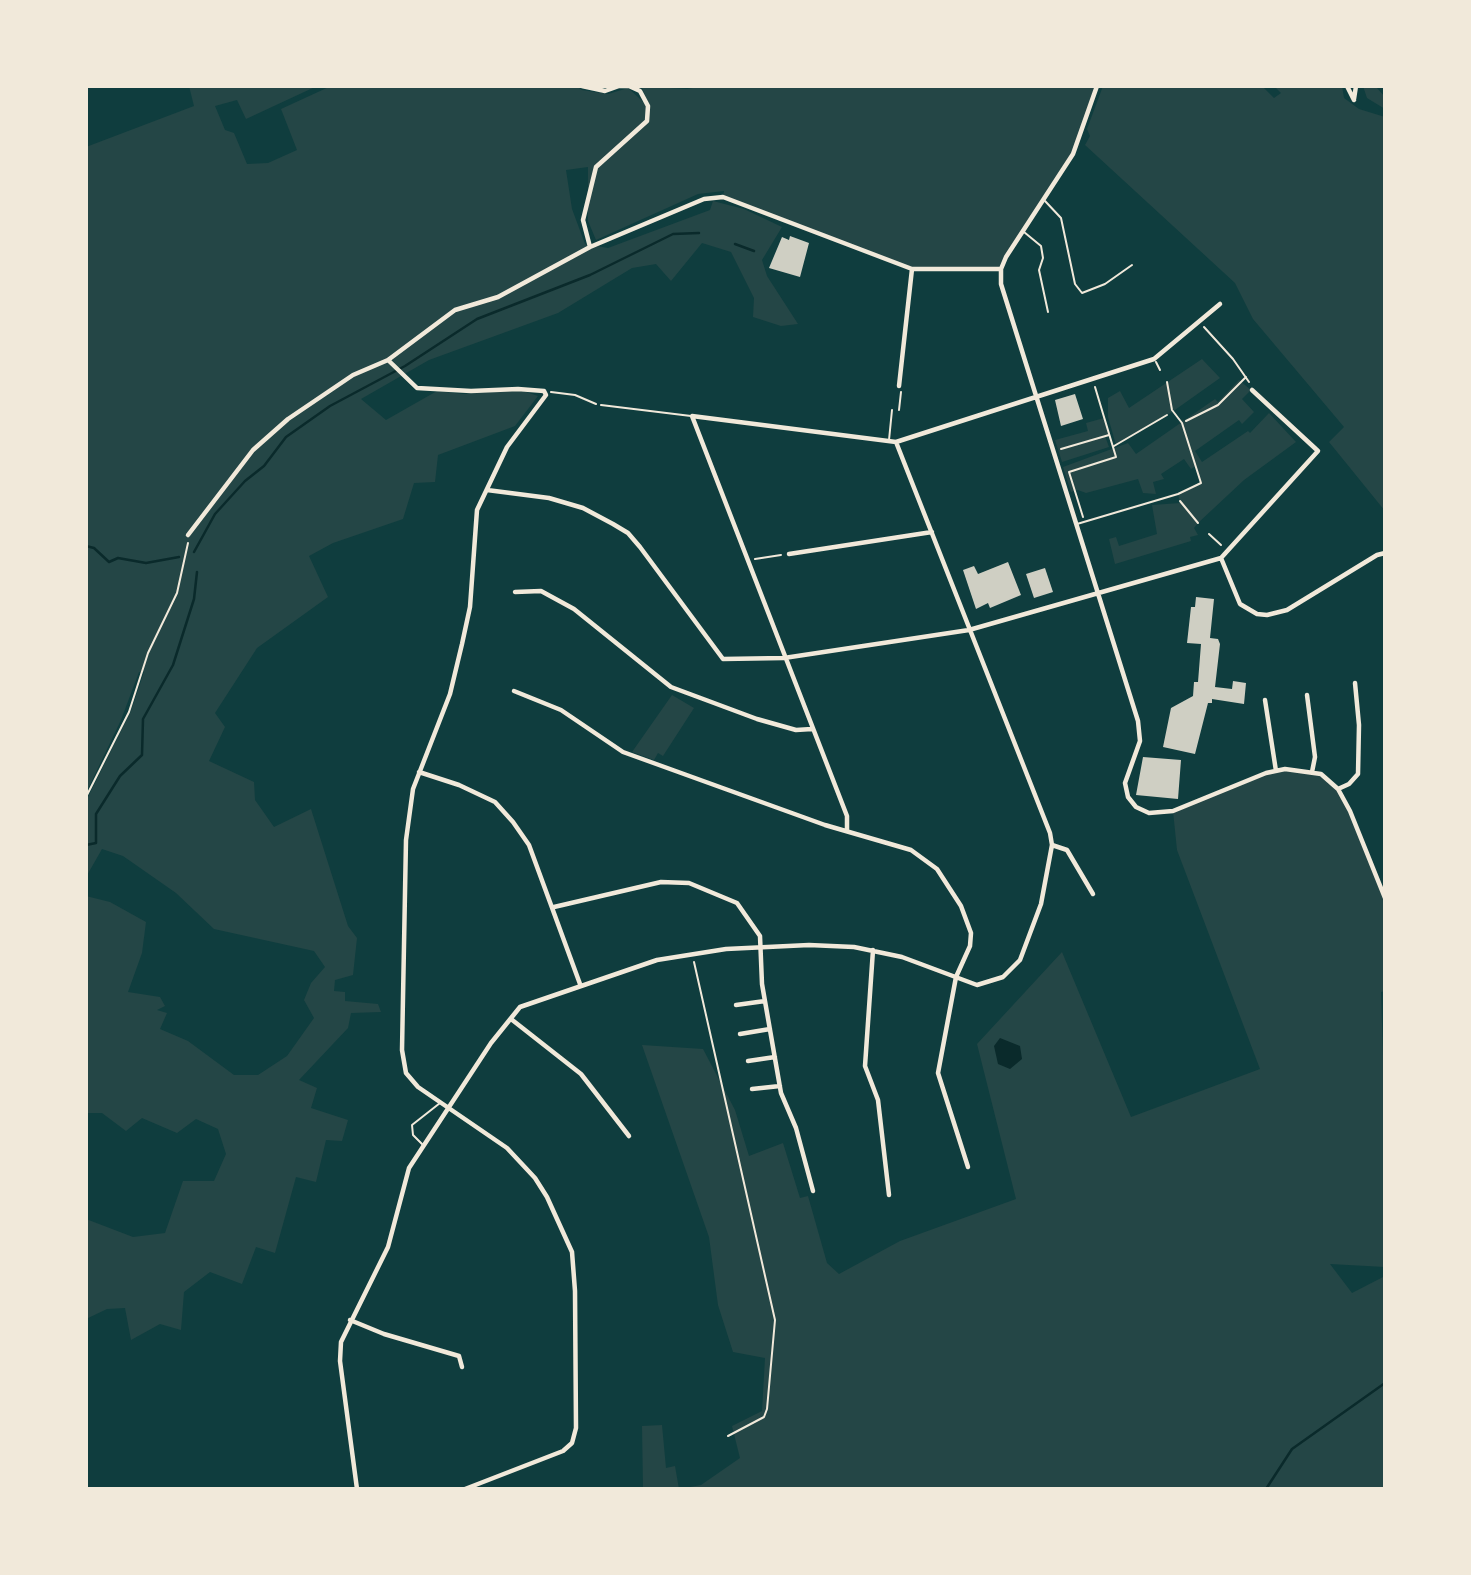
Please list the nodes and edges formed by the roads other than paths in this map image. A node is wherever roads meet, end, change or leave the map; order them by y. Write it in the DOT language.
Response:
graph roads {
  1 [pos="582,86"];
  2 [pos="1097,86"];
  3 [pos="1347,86"];
  4 [pos="1356,86"];
  5 [pos="1045,200"];
  6 [pos="1024,231"];
  7 [pos="590,247"];
  8 [pos="1132,265"];
  9 [pos="912,269"];
  10 [pos="1001,270"];
  11 [pos="1220,304"];
  12 [pos="1048,312"];
  13 [pos="1154,359"];
  14 [pos="390,363"];
  15 [pos="1160,370"];
  16 [pos="1167,382"];
  17 [pos="898,389"];
  18 [pos="1252,390"];
  19 [pos="1037,397"];
  20 [pos="601,405"];
  21 [pos="892,410"];
  22 [pos="692,416"];
  23 [pos="889,441"];
  24 [pos="896,442"];
  25 [pos="488,490"];
  26 [pos="1076,524"];
  27 [pos="932,532"];
  28 [pos="188,535"];
  29 [pos="1385,553"];
  30 [pos="789,554"];
  31 [pos="1221,558"];
  32 [pos="514,592"];
  33 [pos="1097,595"];
  34 [pos="969,630"];
  35 [pos="785,658"];
  36 [pos="1354,683"];
  37 [pos="514,691"];
  38 [pos="1307,695"];
  39 [pos="1265,700"];
  40 [pos="812,729"];
  41 [pos="1276,771"];
  42 [pos="419,772"];
  43 [pos="1312,772"];
  44 [pos="1338,789"];
  45 [pos="847,830"];
  46 [pos="1052,845"];
  47 [pos="1093,894"];
  48 [pos="1385,898"];
  49 [pos="554,907"];
  50 [pos="761,947"];
  51 [pos="873,950"];
  52 [pos="956,977"];
  53 [pos="580,984"];
  54 [pos="765,1001"];
  55 [pos="736,1005"];
  56 [pos="511,1018"];
  57 [pos="770,1029"];
  58 [pos="740,1034"];
  59 [pos="775,1057"];
  60 [pos="748,1061"];
  61 [pos="780,1086"];
  62 [pos="752,1090"];
  63 [pos="441,1102"];
  64 [pos="449,1107"];
  65 [pos="629,1136"];
  66 [pos="424,1146"];
  67 [pos="968,1167"];
  68 [pos="813,1191"];
  69 [pos="889,1195"];
  70 [pos="350,1321"];
  71 [pos="462,1367"];
  72 [pos="357,1489"];
  73 [pos="465,1489"];
  1 -- 7 [label="street"];
  2 -- 5 [label="street"];
  3 -- 4 [label="street"];
  5 -- 6 [label="street"];
  5 -- 8 [label="lane"];
  6 -- 10 [label="street"];
  6 -- 12 [label="lane"];
  7 -- 9 [label="street"];
  7 -- 14 [label="street"];
  9 -- 10 [label="street"];
  9 -- 17 [label="street"];
  10 -- 19 [label="street"];
  11 -- 13 [label="street"];
  13 -- 15 [label="lane"];
  13 -- 19 [label="street"];
  14 -- 25 [label="street"];
  14 -- 28 [label="street"];
  16 -- 26 [label="lane"];
  18 -- 31 [label="street"];
  19 -- 24 [label="street"];
  19 -- 26 [label="street"];
  20 -- 22 [label="lane"];
  21 -- 23 [label="lane"];
  22 -- 23 [label="street"];
  22 -- 35 [label="street"];
  23 -- 24 [label="street"];
  24 -- 27 [label="street"];
  25 -- 35 [label="street"];
  25 -- 42 [label="street"];
  26 -- 33 [label="street"];
  27 -- 30 [label="street"];
  27 -- 34 [label="street"];
  29 -- 31 [label="street"];
  31 -- 33 [label="street"];
  32 -- 40 [label="street"];
  33 -- 34 [label="street"];
  33 -- 41 [label="street"];
  34 -- 35 [label="street"];
  34 -- 46 [label="street"];
  35 -- 40 [label="street"];
  36 -- 44 [label="street"];
  37 -- 45 [label="street"];
  38 -- 43 [label="street"];
  39 -- 41 [label="street"];
  40 -- 45 [label="street"];
  41 -- 43 [label="street"];
  42 -- 49 [label="street"];
  42 -- 63 [label="street"];
  43 -- 44 [label="street"];
  44 -- 48 [label="street"];
  45 -- 52 [label="street"];
  46 -- 47 [label="street"];
  46 -- 52 [label="street"];
  49 -- 50 [label="street"];
  49 -- 53 [label="street"];
  50 -- 51 [label="street"];
  50 -- 53 [label="street"];
  50 -- 54 [label="street"];
  51 -- 52 [label="street"];
  51 -- 69 [label="street"];
  52 -- 67 [label="street"];
  53 -- 56 [label="street"];
  54 -- 55 [label="street"];
  54 -- 57 [label="street"];
  56 -- 64 [label="street"];
  56 -- 65 [label="street"];
  57 -- 58 [label="street"];
  57 -- 59 [label="street"];
  59 -- 60 [label="street"];
  59 -- 61 [label="street"];
  61 -- 62 [label="street"];
  61 -- 68 [label="street"];
  63 -- 64 [label="street"];
  63 -- 66 [label="lane"];
  64 -- 66 [label="street"];
  64 -- 73 [label="street"];
  66 -- 70 [label="street"];
  70 -- 71 [label="street"];
  70 -- 72 [label="street"];
}
